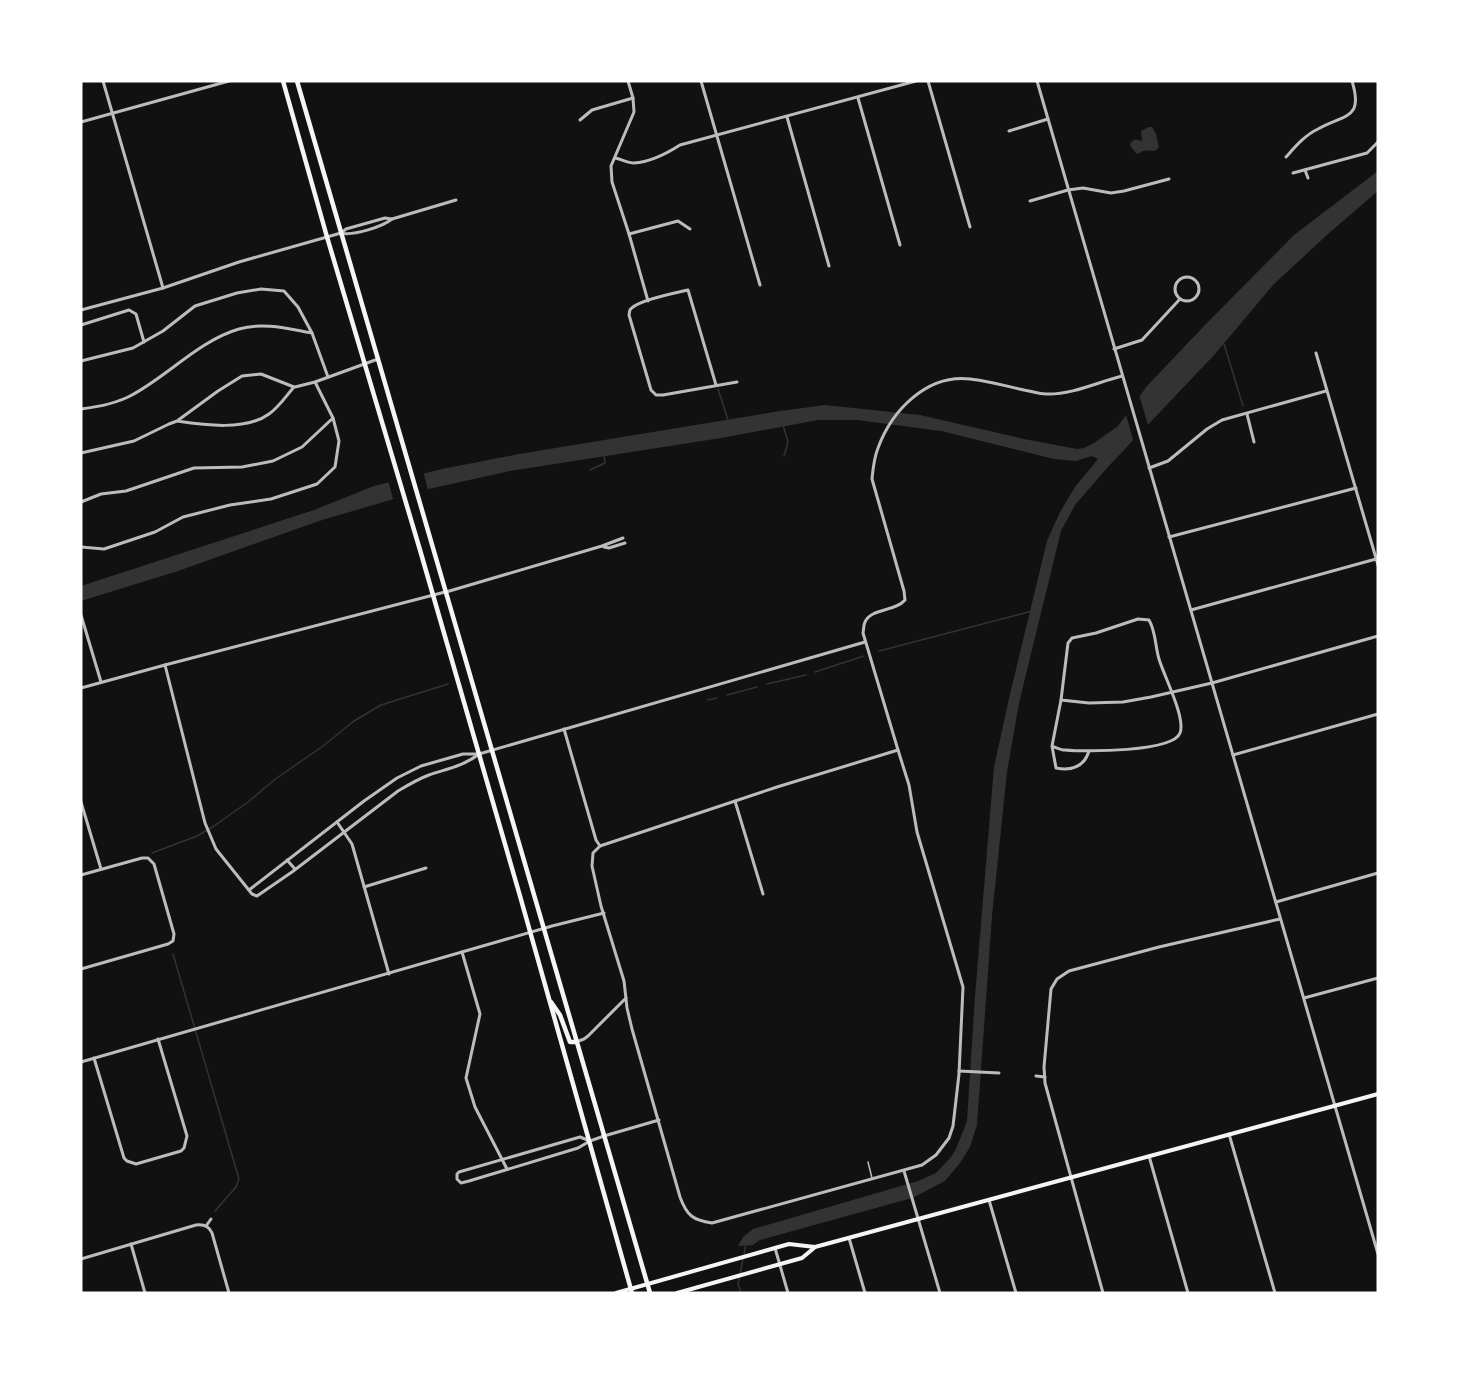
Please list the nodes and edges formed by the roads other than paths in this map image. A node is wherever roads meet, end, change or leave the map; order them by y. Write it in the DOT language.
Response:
graph roads {
  1 [pos="103,81"];
  2 [pos="229,81"];
  3 [pos="283,81"];
  4 [pos="297,81"];
  5 [pos="628,81"];
  6 [pos="701,81"];
  7 [pos="916,81"];
  8 [pos="928,81"];
  9 [pos="1037,81"];
  10 [pos="1353,81"];
  11 [pos="633,98"];
  12 [pos="858,98"];
  13 [pos="112,113"];
  14 [pos="787,117"];
  15 [pos="1048,119"];
  16 [pos="580,120"];
  17 [pos="81,122"];
  18 [pos="1009,131"];
  19 [pos="716,136"];
  20 [pos="1378,142"];
  21 [pos="1286,156"];
  22 [pos="615,158"];
  23 [pos="1305,170"];
  24 [pos="1293,174"];
  25 [pos="1308,178"];
  26 [pos="1169,179"];
  27 [pos="1068,190"];
  28 [pos="456,200"];
  29 [pos="1030,201"];
  30 [pos="970,226"];
  31 [pos="690,229"];
  32 [pos="341,233"];
  33 [pos="629,234"];
  34 [pos="327,237"];
  35 [pos="900,245"];
  36 [pos="829,266"];
  37 [pos="760,285"];
  38 [pos="163,288"];
  39 [pos="1180,299"];
  40 [pos="648,301"];
  41 [pos="81,310"];
  42 [pos="81,325"];
  43 [pos="312,333"];
  44 [pos="144,342"];
  45 [pos="1114,349"];
  46 [pos="1316,353"];
  47 [pos="378,359"];
  48 [pos="81,361"];
  49 [pos="364,363"];
  50 [pos="1122,376"];
  51 [pos="328,377"];
  52 [pos="315,382"];
  53 [pos="737,382"];
  54 [pos="716,385"];
  55 [pos="294,387"];
  56 [pos="1326,391"];
  57 [pos="81,409"];
  58 [pos="1247,414"];
  59 [pos="333,418"];
  60 [pos="177,421"];
  61 [pos="1254,442"];
  62 [pos="81,453"];
  63 [pos="1149,468"];
  64 [pos="1356,488"];
  65 [pos="81,502"];
  66 [pos="1169,537"];
  67 [pos="623,538"];
  68 [pos="625,543"];
  69 [pos="602,546"];
  70 [pos="81,547"];
  71 [pos="1376,560"];
  72 [pos="1378,565"];
  73 [pos="446,592"];
  74 [pos="433,595"];
  75 [pos="1191,610"];
  76 [pos="81,615"];
  77 [pos="1378,636"];
  78 [pos="865,642"];
  79 [pos="165,664"];
  80 [pos="101,682"];
  81 [pos="1212,683"];
  82 [pos="81,688"];
  83 [pos="1172,692"];
  84 [pos="1061,700"];
  85 [pos="1378,714"];
  86 [pos="564,729"];
  87 [pos="1053,746"];
  88 [pos="493,750"];
  89 [pos="898,750"];
  90 [pos="1089,752"];
  91 [pos="478,754"];
  92 [pos="1233,755"];
  93 [pos="735,801"];
  94 [pos="81,802"];
  95 [pos="337,822"];
  96 [pos="344,831"];
  97 [pos="600,846"];
  98 [pos="287,860"];
  99 [pos="426,868"];
  100 [pos="295,869"];
  101 [pos="101,870"];
  102 [pos="1378,873"];
  103 [pos="81,875"];
  104 [pos="364,887"];
  105 [pos="249,890"];
  106 [pos="763,894"];
  107 [pos="1276,902"];
  108 [pos="604,913"];
  109 [pos="1281,918"];
  110 [pos="544,929"];
  111 [pos="530,933"];
  112 [pos="462,952"];
  113 [pos="81,969"];
  114 [pos="389,974"];
  115 [pos="1378,978"];
  116 [pos="627,997"];
  117 [pos="1304,998"];
  118 [pos="549,999"];
  119 [pos="158,1039"];
  120 [pos="576,1042"];
  121 [pos="94,1058"];
  122 [pos="81,1062"];
  123 [pos="959,1071"];
  124 [pos="999,1073"];
  125 [pos="1036,1076"];
  126 [pos="1045,1077"];
  127 [pos="1378,1094"];
  128 [pos="1335,1105"];
  129 [pos="659,1120"];
  130 [pos="1229,1134"];
  131 [pos="604,1136"];
  132 [pos="590,1141"];
  133 [pos="1149,1156"];
  134 [pos="502,1160"];
  135 [pos="868,1162"];
  136 [pos="507,1169"];
  137 [pos="904,1170"];
  138 [pos="1071,1177"];
  139 [pos="872,1179"];
  140 [pos="990,1200"];
  141 [pos="211,1219"];
  142 [pos="918,1219"];
  143 [pos="206,1226"];
  144 [pos="849,1238"];
  145 [pos="131,1244"];
  146 [pos="815,1247"];
  147 [pos="775,1248"];
  148 [pos="1378,1254"];
  149 [pos="81,1259"];
  150 [pos="780,1264"];
  151 [pos="648,1284"];
  152 [pos="632,1291"];
  153 [pos="145,1293"];
  154 [pos="229,1293"];
  155 [pos="616,1293"];
  156 [pos="650,1293"];
  157 [pos="677,1293"];
  158 [pos="788,1293"];
  159 [pos="865,1293"];
  160 [pos="940,1293"];
  161 [pos="1016,1293"];
  162 [pos="1103,1293"];
  163 [pos="1188,1293"];
  164 [pos="1275,1293"];
  1 -- 13 [label="street"];
  2 -- 13 [label="street"];
  3 -- 34 [label="main road"];
  4 -- 32 [label="main road"];
  5 -- 11 [label="street"];
  6 -- 19 [label="street"];
  7 -- 12 [label="street"];
  8 -- 30 [label="street"];
  9 -- 15 [label="street"];
  10 -- 21 [label="street"];
  11 -- 16 [label="street"];
  11 -- 22 [label="street"];
  12 -- 14 [label="street"];
  12 -- 35 [label="street"];
  13 -- 17 [label="street"];
  13 -- 38 [label="street"];
  14 -- 19 [label="street"];
  14 -- 36 [label="street"];
  15 -- 18 [label="street"];
  15 -- 27 [label="street"];
  19 -- 22 [label="street"];
  19 -- 37 [label="street"];
  20 -- 23 [label="street"];
  22 -- 33 [label="street"];
  23 -- 24 [label="street"];
  23 -- 25 [label="street"];
  26 -- 27 [label="street"];
  27 -- 29 [label="street"];
  27 -- 45 [label="street"];
  28 -- 32 [label="street"];
  31 -- 33 [label="street"];
  32 -- 34 [label="street"];
  32 -- 47 [label="main road"];
  33 -- 40 [label="street"];
  34 -- 38 [label="street"];
  34 -- 49 [label="main road"];
  38 -- 41 [label="street"];
  39 -- 39 [label="street"];
  39 -- 45 [label="street"];
  40 -- 54 [label="street"];
  40 -- 54 [label="street"];
  42 -- 44 [label="street"];
  43 -- 44 [label="street"];
  43 -- 51 [label="street"];
  43 -- 57 [label="street"];
  44 -- 48 [label="street"];
  45 -- 50 [label="street"];
  46 -- 56 [label="street"];
  47 -- 49 [label="street"];
  47 -- 73 [label="main road"];
  49 -- 51 [label="street"];
  49 -- 74 [label="main road"];
  50 -- 63 [label="street"];
  50 -- 78 [label="street"];
  51 -- 52 [label="street"];
  52 -- 55 [label="street"];
  52 -- 59 [label="street"];
  53 -- 54 [label="street"];
  55 -- 60 [label="street"];
  55 -- 60 [label="street"];
  56 -- 58 [label="street"];
  56 -- 64 [label="street"];
  58 -- 61 [label="street"];
  58 -- 63 [label="street"];
  59 -- 65 [label="street"];
  59 -- 70 [label="street"];
  60 -- 62 [label="street"];
  63 -- 66 [label="street"];
  64 -- 66 [label="street"];
  64 -- 71 [label="street"];
  66 -- 75 [label="street"];
  67 -- 69 [label="street"];
  68 -- 69 [label="street"];
  69 -- 73 [label="street"];
  71 -- 72 [label="street"];
  71 -- 75 [label="street"];
  73 -- 74 [label="street"];
  73 -- 88 [label="main road"];
  74 -- 79 [label="street"];
  74 -- 91 [label="main road"];
  75 -- 81 [label="street"];
  76 -- 80 [label="street"];
  77 -- 81 [label="street"];
  78 -- 86 [label="street"];
  78 -- 89 [label="street"];
  79 -- 80 [label="street"];
  79 -- 105 [label="street"];
  80 -- 82 [label="street"];
  81 -- 83 [label="street"];
  81 -- 92 [label="street"];
  83 -- 84 [label="street"];
  83 -- 84 [label="street"];
  83 -- 90 [label="street"];
  84 -- 87 [label="street"];
  85 -- 92 [label="street"];
  86 -- 88 [label="street"];
  86 -- 97 [label="street"];
  87 -- 90 [label="street"];
  87 -- 90 [label="street"];
  88 -- 91 [label="street"];
  88 -- 110 [label="main road"];
  89 -- 93 [label="street"];
  89 -- 123 [label="street"];
  91 -- 95 [label="street"];
  91 -- 96 [label="street"];
  91 -- 111 [label="main road"];
  92 -- 107 [label="street"];
  93 -- 97 [label="street"];
  93 -- 106 [label="street"];
  94 -- 101 [label="street"];
  95 -- 96 [label="street"];
  95 -- 98 [label="street"];
  96 -- 100 [label="street"];
  96 -- 104 [label="street"];
  97 -- 108 [label="street"];
  98 -- 100 [label="street"];
  98 -- 105 [label="street"];
  99 -- 104 [label="street"];
  100 -- 105 [label="street"];
  101 -- 103 [label="street"];
  101 -- 113 [label="street"];
  102 -- 107 [label="street"];
  104 -- 114 [label="street"];
  107 -- 109 [label="street"];
  108 -- 110 [label="street"];
  108 -- 116 [label="street"];
  109 -- 117 [label="street"];
  109 -- 126 [label="street"];
  110 -- 111 [label="street"];
  110 -- 120 [label="main road"];
  111 -- 112 [label="street"];
  111 -- 118 [label="main road"];
  112 -- 114 [label="street"];
  112 -- 134 [label="street"];
  114 -- 119 [label="street"];
  115 -- 117 [label="street"];
  116 -- 120 [label="street"];
  116 -- 129 [label="street"];
  117 -- 128 [label="street"];
  118 -- 120 [label="main road"];
  118 -- 132 [label="main road"];
  119 -- 121 [label="street"];
  119 -- 121 [label="street"];
  120 -- 131 [label="main road"];
  121 -- 122 [label="street"];
  123 -- 124 [label="street"];
  123 -- 137 [label="street"];
  125 -- 126 [label="street"];
  126 -- 138 [label="street"];
  127 -- 128 [label="main road"];
  128 -- 130 [label="main road"];
  128 -- 148 [label="street"];
  129 -- 131 [label="street"];
  129 -- 139 [label="street"];
  130 -- 133 [label="main road"];
  130 -- 164 [label="street"];
  131 -- 132 [label="street"];
  131 -- 151 [label="main road"];
  132 -- 134 [label="street"];
  132 -- 136 [label="street"];
  132 -- 152 [label="main road"];
  133 -- 138 [label="main road"];
  133 -- 163 [label="street"];
  134 -- 136 [label="street"];
  134 -- 136 [label="street"];
  135 -- 139 [label="lane"];
  137 -- 139 [label="street"];
  137 -- 142 [label="street"];
  138 -- 140 [label="main road"];
  138 -- 162 [label="street"];
  140 -- 142 [label="main road"];
  140 -- 161 [label="street"];
  141 -- 143 [label="street"];
  142 -- 144 [label="main road"];
  142 -- 160 [label="street"];
  143 -- 145 [label="street"];
  143 -- 154 [label="street"];
  144 -- 146 [label="main road"];
  144 -- 159 [label="street"];
  145 -- 149 [label="street"];
  145 -- 153 [label="street"];
  146 -- 147 [label="main road"];
  146 -- 150 [label="main road"];
  147 -- 150 [label="street"];
  147 -- 151 [label="main road"];
  150 -- 157 [label="main road"];
  150 -- 158 [label="street"];
  151 -- 152 [label="main road"];
  151 -- 156 [label="main road"];
  152 -- 155 [label="main road"];
}
